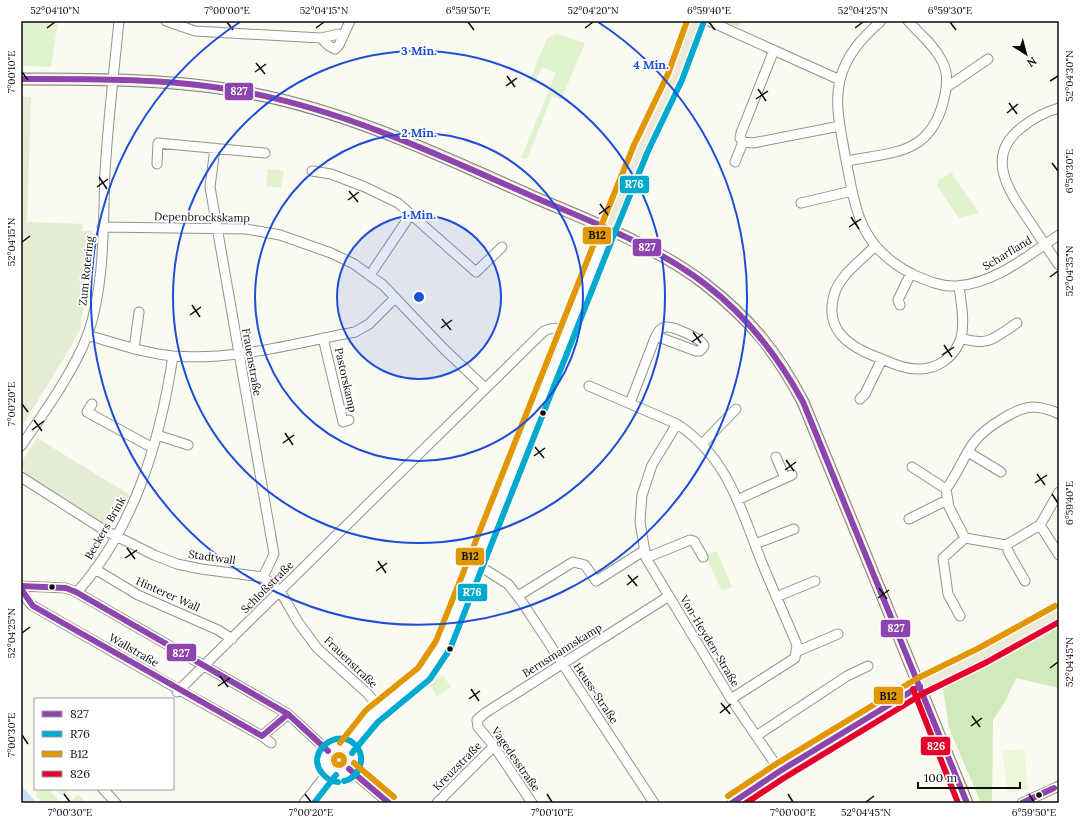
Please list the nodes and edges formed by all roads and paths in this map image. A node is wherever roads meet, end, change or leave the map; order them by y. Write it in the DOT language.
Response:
graph roads {
  1 [pos="119,21"];
  2 [pos="166,21"];
  3 [pos="350,21"];
  4 [pos="696,21"];
  5 [pos="709,21"];
  6 [pos="881,21"];
  7 [pos="908,21"];
  8 [pos="869,25"];
  9 [pos="343,37"];
  10 [pos="321,38"];
  11 [pos="774,50"];
  12 [pos="988,59"];
  13 [pos="21,79"];
  14 [pos="113,79"];
  15 [pos="840,80"];
  16 [pos="947,87"];
  17 [pos="1059,108"];
  18 [pos="840,126"];
  19 [pos="743,142"];
  20 [pos="215,148"];
  21 [pos="265,153"];
  22 [pos="847,161"];
  23 [pos="735,162"];
  24 [pos="158,164"];
  25 [pos="312,171"];
  26 [pos="852,191"];
  27 [pos="801,203"];
  28 [pos="411,214"];
  29 [pos="102,227"];
  30 [pos="216,228"];
  31 [pos="608,229"];
  32 [pos="1059,234"];
  33 [pos="1045,244"];
  34 [pos="875,246"];
  35 [pos="502,247"];
  36 [pos="1059,265"];
  37 [pos="911,273"];
  38 [pos="370,275"];
  39 [pos="959,286"];
  40 [pos="395,298"];
  41 [pos="900,305"];
  42 [pos="139,312"];
  43 [pos="1017,323"];
  44 [pos="568,331"];
  45 [pos="87,335"];
  46 [pos="656,336"];
  47 [pos="324,338"];
  48 [pos="961,338"];
  49 [pos="134,349"];
  50 [pos="238,354"];
  51 [pos="174,356"];
  52 [pos="882,359"];
  53 [pos="589,386"];
  54 [pos="485,388"];
  55 [pos="860,399"];
  56 [pos="630,403"];
  57 [pos="92,404"];
  58 [pos="736,409"];
  59 [pos="1059,414"];
  60 [pos="350,420"];
  61 [pos="677,424"];
  62 [pos="157,435"];
  63 [pos="22,443"];
  64 [pos="702,444"];
  65 [pos="188,445"];
  66 [pos="153,448"];
  67 [pos="968,452"];
  68 [pos="776,457"];
  69 [pos="912,467"];
  70 [pos="1001,472"];
  71 [pos="21,477"];
  72 [pos="946,489"];
  73 [pos="1059,492"];
  74 [pos="737,500"];
  75 [pos="947,500"];
  76 [pos="909,519"];
  77 [pos="1040,525"];
  78 [pos="794,529"];
  79 [pos="116,537"];
  80 [pos="965,538"];
  81 [pos="755,544"];
  82 [pos="1006,545"];
  83 [pos="646,554"];
  84 [pos="1059,555"];
  85 [pos="704,557"];
  86 [pos="475,563"];
  87 [pos="95,569"];
  88 [pos="263,577"];
  89 [pos="815,581"];
  90 [pos="1025,581"];
  91 [pos="21,586"];
  92 [pos="21,589"];
  93 [pos="280,591"];
  94 [pos="79,594"];
  95 [pos="518,596"];
  96 [pos="669,596"];
  97 [pos="776,597"];
  98 [pos="1059,613"];
  99 [pos="960,616"];
  100 [pos="838,634"];
  101 [pos="232,639"];
  102 [pos="798,651"];
  103 [pos="562,664"];
  104 [pos="205,665"];
  105 [pos="868,666"];
  106 [pos="920,686"];
  107 [pos="178,691"];
  108 [pos="731,699"];
  109 [pos="380,708"];
  110 [pos="288,714"];
  111 [pos="480,730"];
  112 [pos="262,736"];
  113 [pos="756,736"];
  114 [pos="272,743"];
  115 [pos="494,746"];
  116 [pos="346,748"];
  117 [pos="328,751"];
  118 [pos="349,769"];
  119 [pos="330,770"];
  120 [pos="780,771"];
  121 [pos="1059,786"];
  122 [pos="104,790"];
  123 [pos="116,803"];
  124 [pos="304,803"];
  125 [pos="389,803"];
  126 [pos="437,803"];
  127 [pos="532,803"];
  128 [pos="654,803"];
  129 [pos="732,803"];
  130 [pos="967,803"];
  131 [pos="1022,803"];
  1 -- 14 [label="street, Zum Rotering"];
  2 -- 10 [label="street"];
  3 -- 9 [label="street"];
  4 -- 31 [label="main road"];
  5 -- 11 [label="street"];
  6 -- 8 [label="street, Scharfland"];
  7 -- 16 [label="street"];
  8 -- 15 [label="street, Scharfland"];
  9 -- 10 [label="street"];
  9 -- 10 [label="street"];
  11 -- 15 [label="street"];
  11 -- 19 [label="street"];
  12 -- 16 [label="street"];
  13 -- 14 [label="main road"];
  14 -- 29 [label="street, Zum Rotering"];
  14 -- 31 [label="main road"];
  15 -- 18 [label="street, Scharfland"];
  16 -- 22 [label="street"];
  17 -- 33 [label="street"];
  18 -- 19 [label="street"];
  18 -- 22 [label="street, Scharfland"];
  19 -- 23 [label="street"];
  20 -- 21 [label="street"];
  20 -- 24 [label="street"];
  20 -- 30 [label="street, Frauenstraße"];
  22 -- 26 [label="street, Scharfland"];
  25 -- 28 [label="street"];
  26 -- 27 [label="street"];
  26 -- 34 [label="street, Scharfland"];
  28 -- 35 [label="street"];
  28 -- 38 [label="street"];
  29 -- 30 [label="street, Depenbrockskamp"];
  29 -- 45 [label="street, Zum Rotering"];
  30 -- 38 [label="street, Depenbrockskamp"];
  30 -- 50 [label="street, Frauenstraße"];
  31 -- 44 [label="street"];
  31 -- 106 [label="main road"];
  32 -- 33 [label="street, Scharfland"];
  33 -- 36 [label="street, Scharfland"];
  33 -- 39 [label="street, Scharfland"];
  34 -- 37 [label="street, Scharfland"];
  34 -- 52 [label="street"];
  37 -- 39 [label="street, Scharfland"];
  37 -- 41 [label="street"];
  38 -- 40 [label="street, Depenbrockskamp"];
  39 -- 48 [label="street"];
  40 -- 47 [label="street, Pastorskamp"];
  40 -- 54 [label="street, Depenbrockskamp"];
  42 -- 49 [label="street"];
  43 -- 48 [label="street"];
  44 -- 54 [label="street, Schloßstraße"];
  44 -- 86 [label="street"];
  45 -- 49 [label="street, Pastorskamp"];
  45 -- 63 [label="street, Zum Rotering"];
  46 -- 56 [label="street"];
  47 -- 50 [label="street, Pastorskamp"];
  47 -- 60 [label="street, Pastorskamp"];
  48 -- 52 [label="street"];
  49 -- 51 [label="street, Pastorskamp"];
  50 -- 51 [label="street, Pastorskamp"];
  50 -- 88 [label="street, Frauenstraße"];
  51 -- 62 [label="street, Beckers Brink"];
  52 -- 55 [label="street"];
  53 -- 56 [label="street"];
  54 -- 93 [label="street, Schloßstraße"];
  56 -- 61 [label="street"];
  57 -- 66 [label="street"];
  58 -- 64 [label="street"];
  59 -- 67 [label="street"];
  61 -- 64 [label="street"];
  61 -- 83 [label="street, Von-Heyden-Straße"];
  62 -- 65 [label="street"];
  62 -- 66 [label="street, Beckers Brink"];
  64 -- 74 [label="street"];
  66 -- 79 [label="street, Beckers Brink"];
  67 -- 70 [label="street"];
  67 -- 72 [label="street"];
  68 -- 74 [label="street"];
  69 -- 72 [label="street"];
  71 -- 79 [label="street, Stadtwall"];
  72 -- 75 [label="street"];
  73 -- 77 [label="street"];
  74 -- 81 [label="street"];
  75 -- 76 [label="street"];
  75 -- 80 [label="street"];
  77 -- 82 [label="street"];
  77 -- 84 [label="street"];
  78 -- 81 [label="street"];
  79 -- 87 [label="street, Beckers Brink"];
  79 -- 88 [label="street, Stadtwall"];
  80 -- 82 [label="street"];
  80 -- 99 [label="street"];
  81 -- 97 [label="street"];
  82 -- 90 [label="street"];
  83 -- 85 [label="street"];
  83 -- 95 [label="street"];
  83 -- 96 [label="street, Von-Heyden-Straße"];
  86 -- 95 [label="street, Heuss-Straße"];
  86 -- 109 [label="street"];
  87 -- 94 [label="street, Beckers Brink"];
  87 -- 101 [label="street, Hinterer Wall"];
  88 -- 93 [label="street"];
  89 -- 97 [label="street"];
  91 -- 94 [label="street, Wallstraße"];
  92 -- 107 [label="street, Wallstraße"];
  93 -- 101 [label="street, Schloßstraße"];
  93 -- 109 [label="street, Frauenstraße"];
  94 -- 104 [label="street, Wallstraße"];
  95 -- 103 [label="street, Heuss-Straße"];
  96 -- 103 [label="street, Bernsmannskamp"];
  96 -- 108 [label="street, Von-Heyden-Straße"];
  97 -- 102 [label="street"];
  98 -- 106 [label="main road"];
  100 -- 102 [label="street"];
  101 -- 104 [label="street, Schloßstraße"];
  102 -- 108 [label="street"];
  103 -- 111 [label="street, Bernsmannskamp"];
  103 -- 128 [label="street, Heuss-Straße"];
  104 -- 107 [label="street, Schloßstraße"];
  104 -- 110 [label="street, Wallstraße"];
  105 -- 113 [label="street"];
  106 -- 120 [label="street"];
  106 -- 130 [label="main road"];
  107 -- 112 [label="street, Wallstraße"];
  108 -- 113 [label="street, Von-Heyden-Straße"];
  109 -- 116 [label="street"];
  110 -- 112 [label="street"];
  110 -- 117 [label="street, Wallstraße"];
  111 -- 115 [label="street, Vagedesstraße"];
  112 -- 114 [label="street, Wallstraße"];
  113 -- 120 [label="street, Von-Heyden-Straße"];
  115 -- 126 [label="street, Kreuzstraße"];
  115 -- 127 [label="street, Vagedesstraße"];
  116 -- 117 [label="street"];
  116 -- 118 [label="street"];
  117 -- 119 [label="street"];
  118 -- 119 [label="street"];
  118 -- 125 [label="street"];
  119 -- 124 [label="street"];
  120 -- 129 [label="street"];
  121 -- 131 [label="street"];
  122 -- 123 [label="street"];
}
